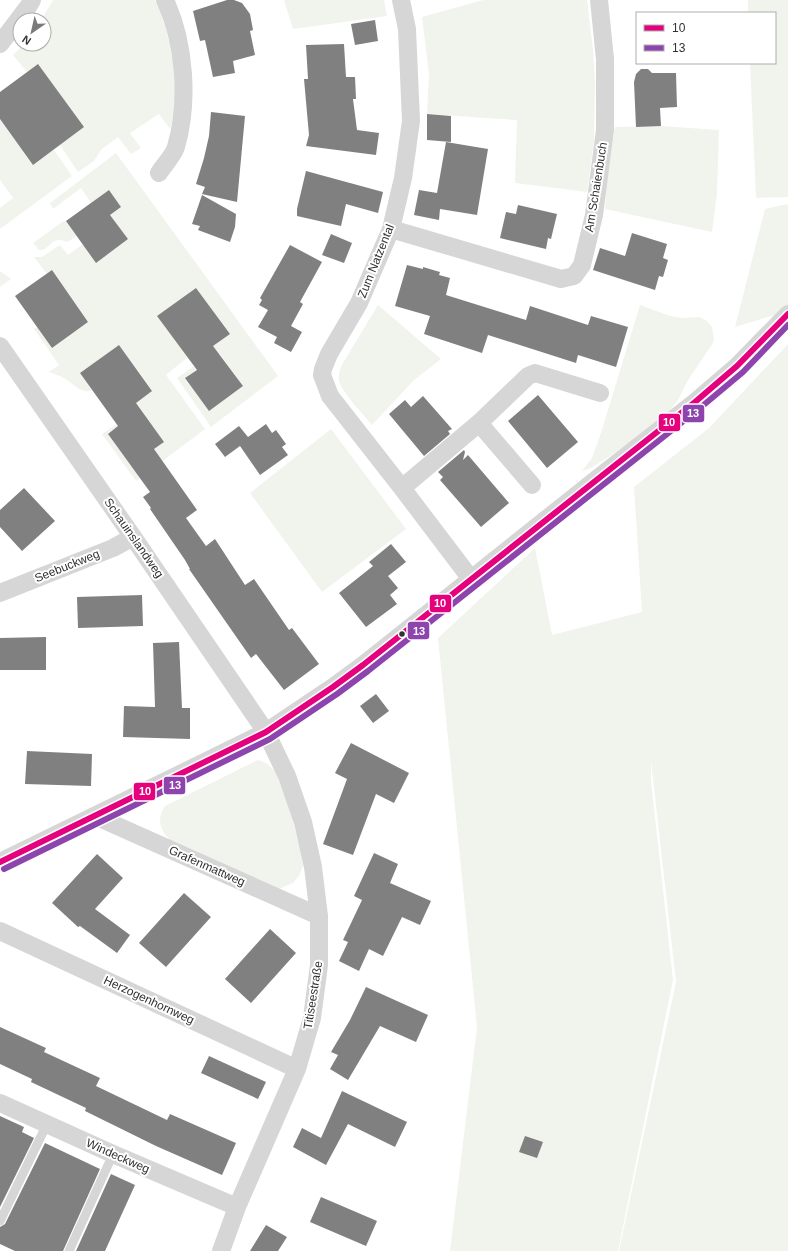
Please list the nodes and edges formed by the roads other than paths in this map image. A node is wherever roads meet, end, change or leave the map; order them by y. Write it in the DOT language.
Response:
graph roads {
  1 [pos="32,0"];
  2 [pos="165,0"];
  3 [pos="401,0"];
  4 [pos="599,0"];
  5 [pos="0,44"];
  6 [pos="159,173"];
  7 [pos="390,229"];
  8 [pos="788,314"];
  9 [pos="0,346"];
  10 [pos="600,393"];
  11 [pos="479,423"];
  12 [pos="532,485"];
  13 [pos="402,488"];
  14 [pos="133,537"];
  15 [pos="471,579"];
  16 [pos="0,593"];
  17 [pos="266,732"];
  18 [pos="95,816"];
  19 [pos="0,862"];
  20 [pos="319,916"];
  21 [pos="0,931"];
  22 [pos="297,1069"];
  23 [pos="0,1103"];
  24 [pos="47,1124"];
  25 [pos="113,1154"];
  26 [pos="237,1207"];
  27 [pos="0,1222"];
  28 [pos="69,1251"];
  29 [pos="221,1251"];
  1 -- 5 [label="street"];
  2 -- 6 [label="street"];
  3 -- 7 [label="street, Zum Natzental"];
  4 -- 7 [label="street, Am Schaienbuch"];
  7 -- 13 [label="street, Zum Natzental"];
  8 -- 15 [label="street"];
  9 -- 14 [label="street, Schauinslandweg"];
  10 -- 11 [label="street"];
  11 -- 12 [label="street"];
  11 -- 13 [label="street"];
  13 -- 15 [label="street, Zum Natzental"];
  14 -- 16 [label="street, Seebuckweg"];
  14 -- 17 [label="street, Schauinslandweg"];
  15 -- 17 [label="street"];
  17 -- 18 [label="street"];
  17 -- 20 [label="street, Titiseestraße"];
  18 -- 19 [label="street"];
  18 -- 20 [label="street, Grafenmattweg"];
  20 -- 22 [label="street, Titiseestraße"];
  21 -- 22 [label="street, Herzogenhornweg"];
  22 -- 26 [label="street, Titiseestraße"];
  23 -- 24 [label="street, Windeckweg"];
  24 -- 25 [label="street, Windeckweg"];
  24 -- 27 [label="lane"];
  25 -- 26 [label="street, Windeckweg"];
  25 -- 28 [label="lane"];
  26 -- 29 [label="street, Titiseestraße"];
}
